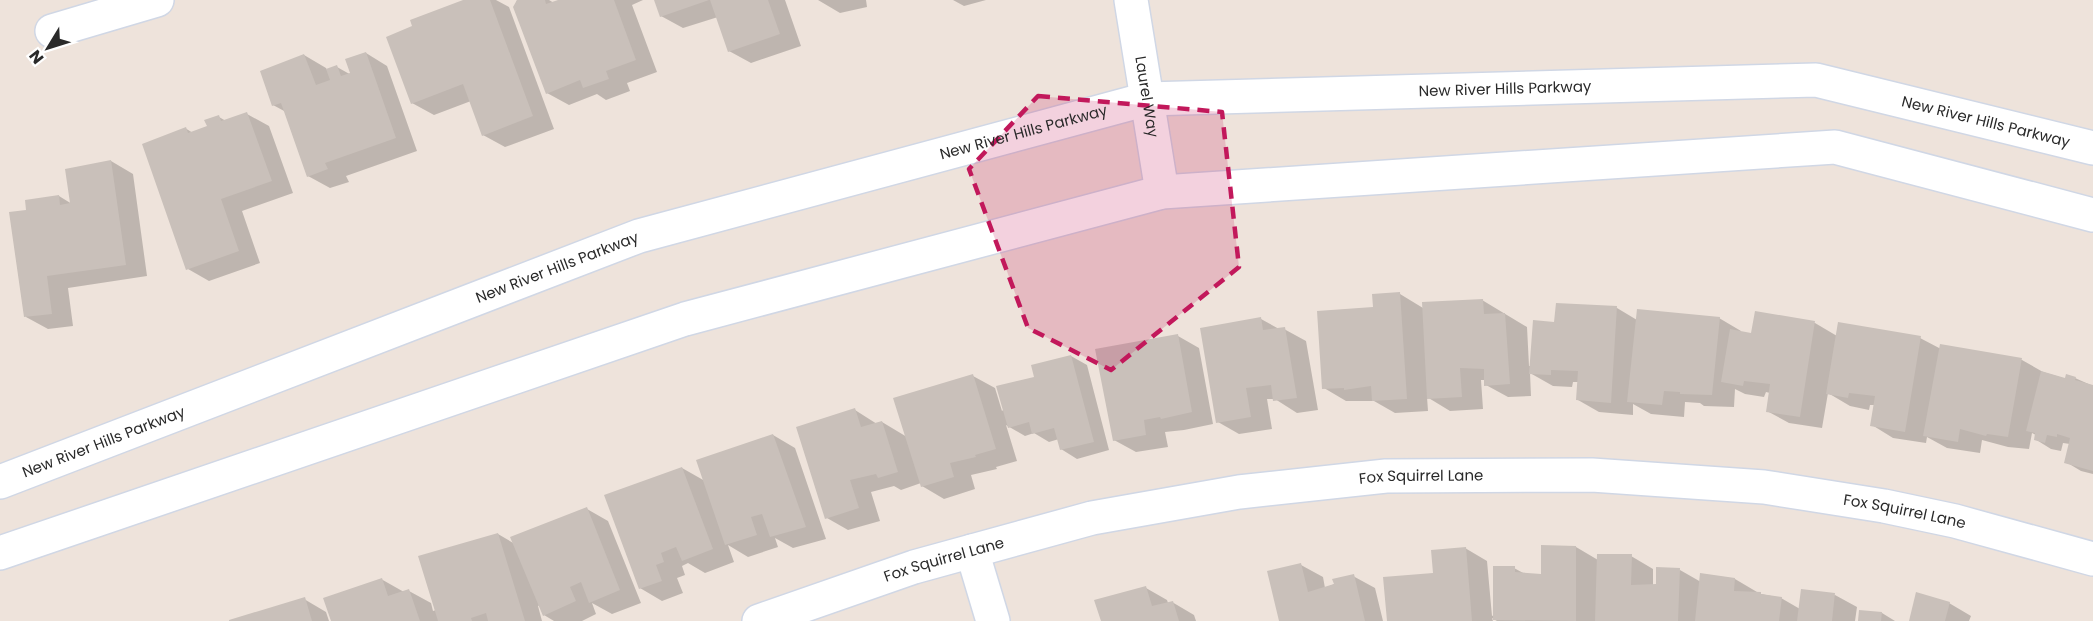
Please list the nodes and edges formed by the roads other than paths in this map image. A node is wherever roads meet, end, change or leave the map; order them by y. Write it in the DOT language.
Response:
graph roads {
  1 [pos="157,0"];
  2 [pos="1131,0"];
  3 [pos="51,31"];
  4 [pos="1147,99"];
  5 [pos="2093,148"];
  6 [pos="1162,192"];
  7 [pos="2093,215"];
  8 [pos="0,482"];
  9 [pos="972,551"];
  10 [pos="0,553"];
  11 [pos="2093,559"];
  12 [pos="759,621"];
  13 [pos="993,621"];
  1 -- 3 [label="street"];
  2 -- 4 [label="street, Laurel Way"];
  4 -- 5 [label="street, New River Hills Parkway"];
  4 -- 6 [label="street, Laurel Way"];
  4 -- 8 [label="street, New River Hills Parkway"];
  6 -- 7 [label="street"];
  6 -- 10 [label="street"];
  9 -- 11 [label="street, Fox Squirrel Lane"];
  9 -- 12 [label="street, Fox Squirrel Lane"];
  9 -- 13 [label="street"];
}
